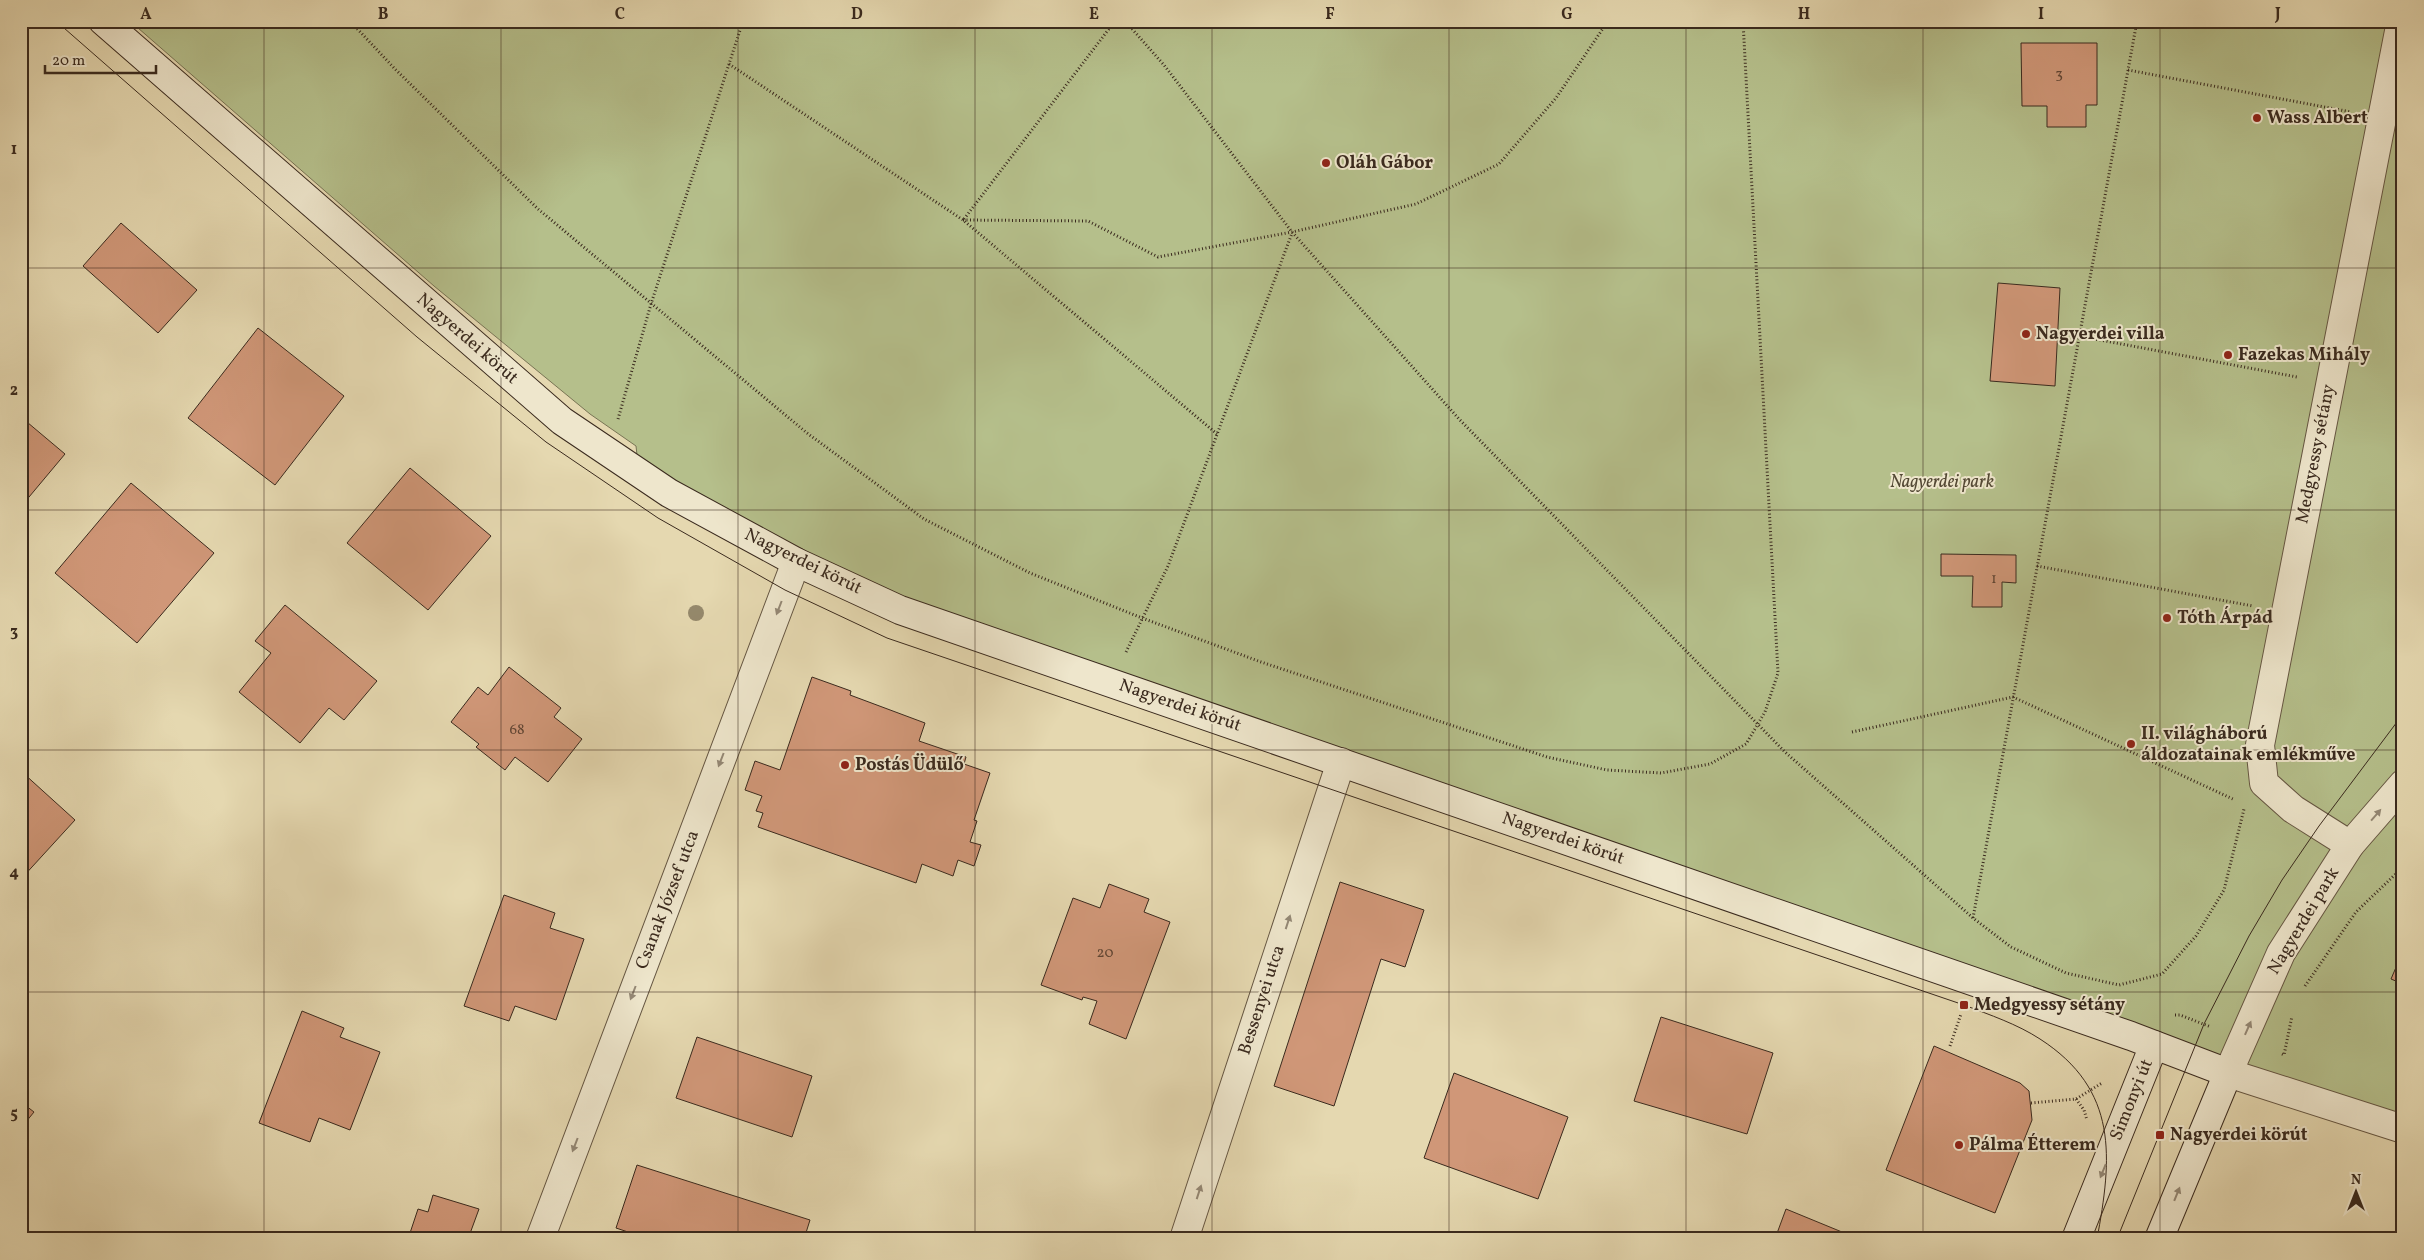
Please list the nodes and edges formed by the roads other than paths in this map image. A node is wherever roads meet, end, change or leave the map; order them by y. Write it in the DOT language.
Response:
graph roads {
  1 [pos="103,21"];
  2 [pos="2401,21"];
  3 [pos="796,562"];
  4 [pos="1341,762"];
  5 [pos="2403,784"];
  6 [pos="2350,845"];
  7 [pos="2154,1045"];
  8 [pos="2228,1073"];
  9 [pos="2403,1129"];
  10 [pos="540,1239"];
  11 [pos="1184,1239"];
  12 [pos="2076,1239"];
  13 [pos="2159,1239"];
  1 -- 3 [label="street, Nagyerdei körút"];
  2 -- 6 [label="street, Medgyessy sétány"];
  3 -- 4 [label="street, Nagyerdei körút"];
  3 -- 10 [label="street, Csanak József utca, one-way"];
  4 -- 7 [label="street, Nagyerdei körút"];
  11 -- 4 [label="street, Bessenyei utca, one-way"];
  6 -- 5 [label="street, Nagyerdei park, one-way"];
  8 -- 6 [label="street, Nagyerdei park, one-way"];
  7 -- 8 [label="street, Nagyerdei körút"];
  7 -- 12 [label="street, Simonyi út, one-way"];
  8 -- 9 [label="street, Nagyerdei körút"];
  13 -- 8 [label="street, one-way"];
}
